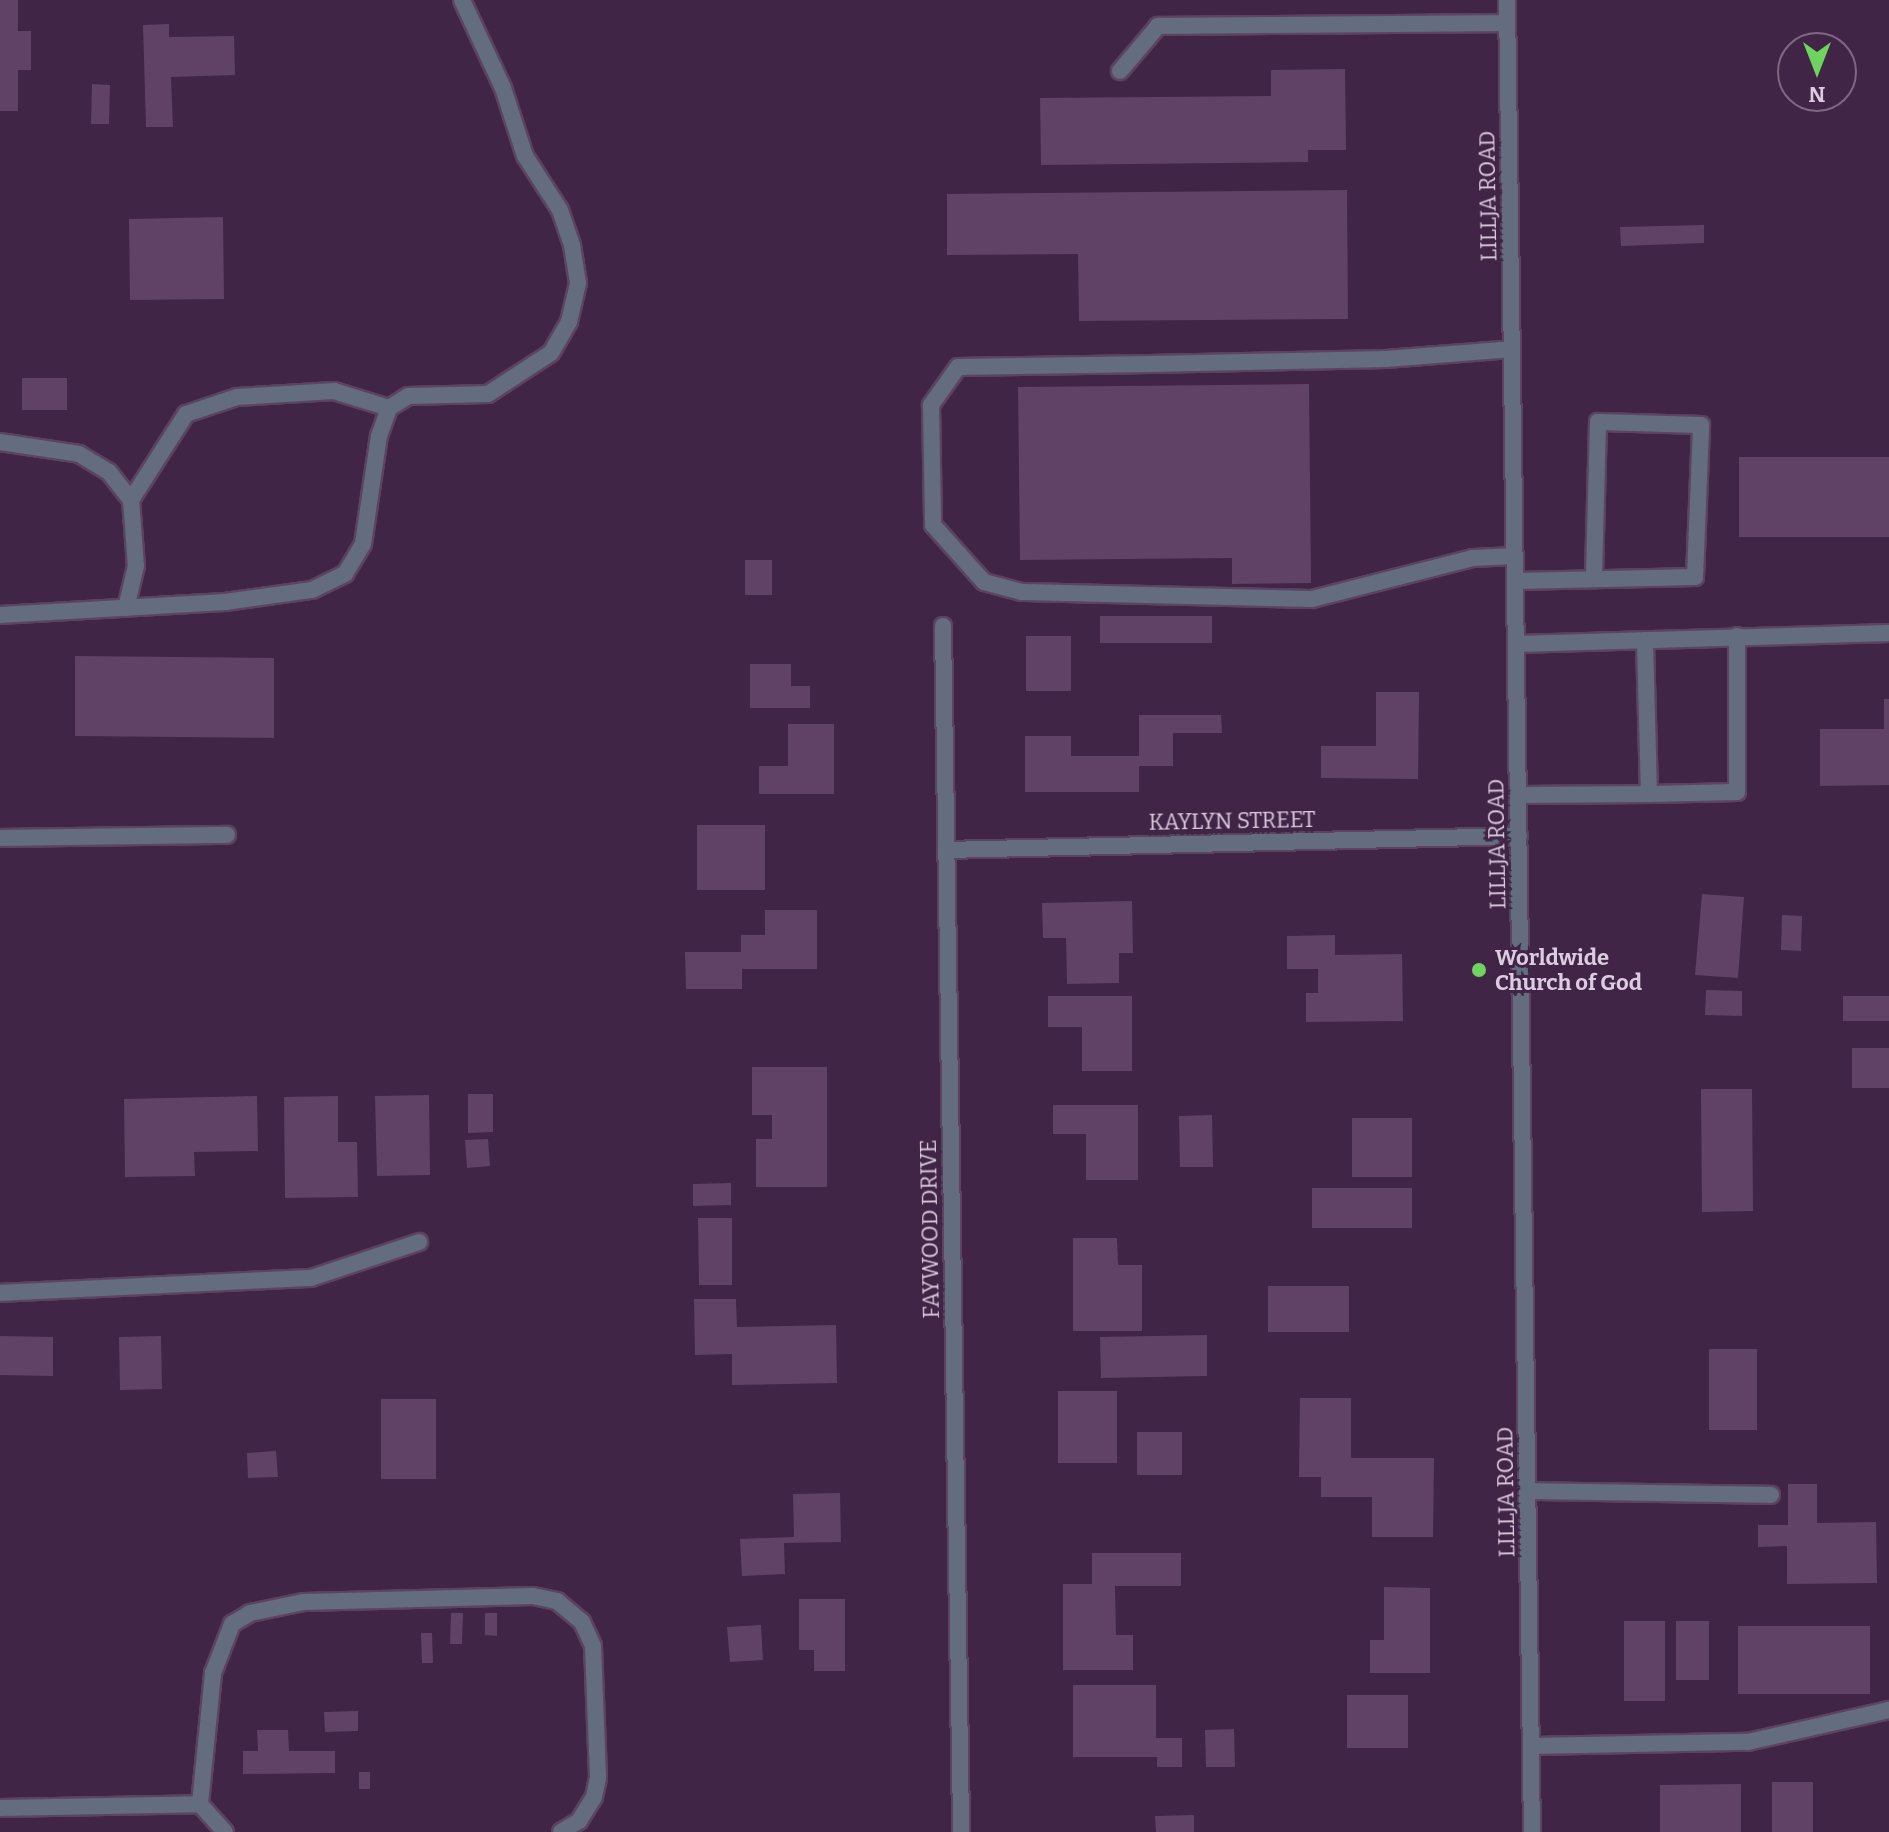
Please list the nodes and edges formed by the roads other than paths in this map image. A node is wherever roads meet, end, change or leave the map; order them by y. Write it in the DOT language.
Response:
graph roads {
  1 [pos="462,0"];
  2 [pos="1507,0"];
  3 [pos="1507,23"];
  4 [pos="1120,71"];
  5 [pos="1512,349"];
  6 [pos="389,408"];
  7 [pos="0,442"];
  8 [pos="131,500"];
  9 [pos="1515,556"];
  10 [pos="1594,579"];
  11 [pos="1516,581"];
  12 [pos="126,608"];
  13 [pos="0,615"];
  14 [pos="943,626"];
  15 [pos="1889,633"];
  16 [pos="1737,636"];
  17 [pos="1645,640"];
  18 [pos="1517,644"];
  19 [pos="1649,794"];
  20 [pos="1519,795"];
  21 [pos="227,835"];
  22 [pos="1519,836"];
  23 [pos="0,838"];
  24 [pos="946,850"];
  25 [pos="419,1242"];
  26 [pos="0,1293"];
  27 [pos="1528,1491"];
  28 [pos="1771,1495"];
  29 [pos="1889,1710"];
  30 [pos="1531,1746"];
  31 [pos="200,1804"];
  32 [pos="0,1808"];
  33 [pos="225,1832"];
  34 [pos="561,1832"];
  35 [pos="961,1832"];
  36 [pos="1532,1832"];
  1 -- 6 [label="street"];
  2 -- 3 [label="street, LILLJA ROAD"];
  3 -- 4 [label="street"];
  3 -- 5 [label="street, LILLJA ROAD"];
  5 -- 9 [label="street, LILLJA ROAD"];
  5 -- 9 [label="street"];
  6 -- 8 [label="street"];
  6 -- 12 [label="street"];
  7 -- 8 [label="street"];
  8 -- 12 [label="street"];
  9 -- 11 [label="street, LILLJA ROAD"];
  10 -- 10 [label="street"];
  10 -- 11 [label="street"];
  11 -- 18 [label="street, LILLJA ROAD"];
  12 -- 13 [label="street"];
  14 -- 24 [label="street, FAYWOOD DRIVE"];
  15 -- 16 [label="street"];
  16 -- 17 [label="street"];
  16 -- 19 [label="street"];
  17 -- 18 [label="street"];
  17 -- 19 [label="street"];
  18 -- 20 [label="street, LILLJA ROAD"];
  19 -- 20 [label="street"];
  20 -- 22 [label="street, LILLJA ROAD"];
  21 -- 23 [label="street"];
  22 -- 24 [label="street, KAYLYN STREET"];
  22 -- 27 [label="street, LILLJA ROAD"];
  24 -- 35 [label="street, FAYWOOD DRIVE"];
  25 -- 26 [label="street"];
  27 -- 28 [label="street"];
  27 -- 30 [label="street, LILLJA ROAD"];
  29 -- 30 [label="street"];
  30 -- 36 [label="street, LILLJA ROAD"];
  31 -- 32 [label="street"];
  31 -- 33 [label="street"];
  31 -- 34 [label="street"];
}
